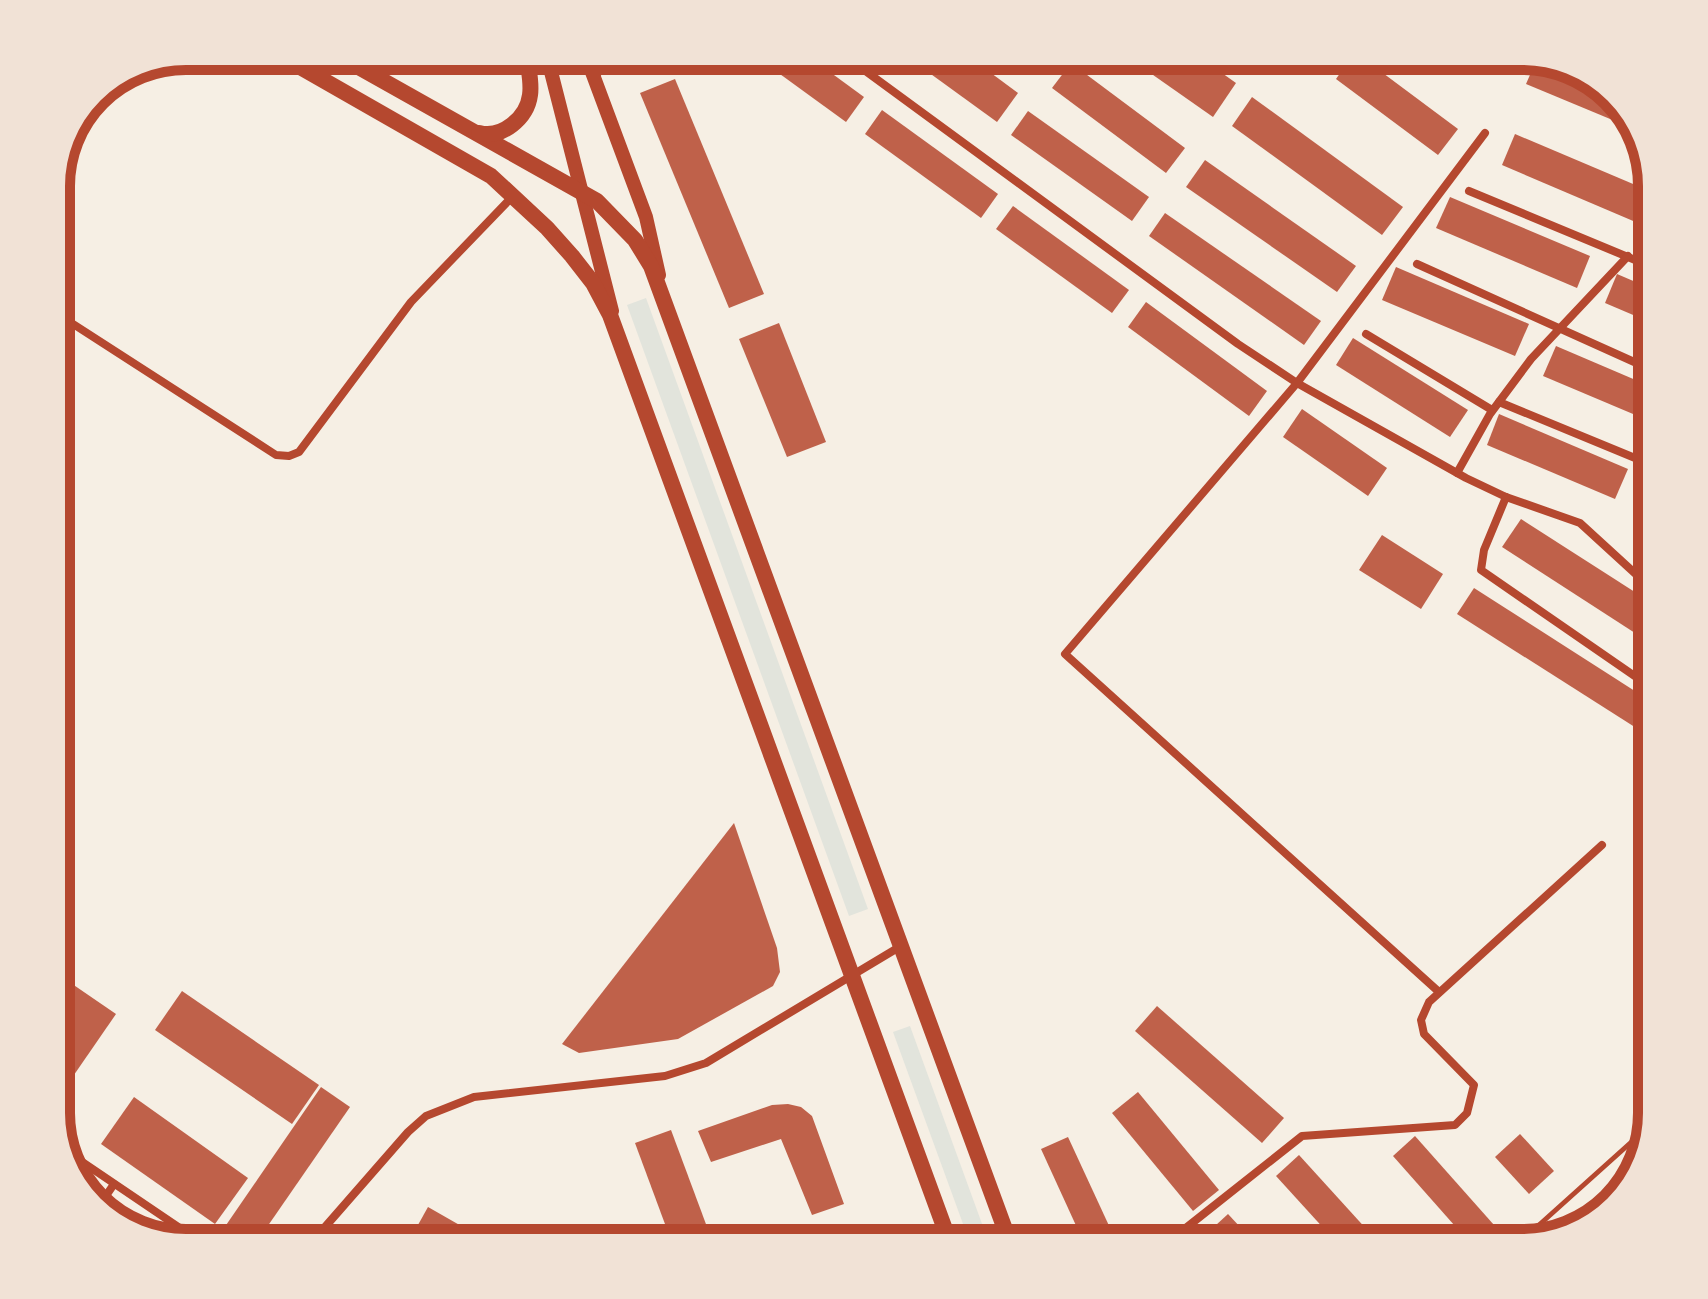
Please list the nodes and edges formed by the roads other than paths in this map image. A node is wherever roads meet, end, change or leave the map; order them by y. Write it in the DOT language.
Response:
graph roads {
  1 [pos="306,70"];
  2 [pos="365,70"];
  3 [pos="384,70"];
  4 [pos="528,70"];
  5 [pos="550,70"];
  6 [pos="591,70"];
  7 [pos="600,70"];
  8 [pos="864,70"];
  9 [pos="378,77"];
  10 [pos="594,78"];
  11 [pos="472,131"];
  12 [pos="1485,133"];
  13 [pos="1469,191"];
  14 [pos="581,192"];
  15 [pos="513,195"];
  16 [pos="1628,256"];
  17 [pos="1638,261"];
  18 [pos="1417,264"];
  19 [pos="666,307"];
  20 [pos="70,322"];
  21 [pos="1560,328"];
  22 [pos="1366,334"];
  23 [pos="619,340"];
  24 [pos="1638,364"];
  25 [pos="1297,383"];
  26 [pos="1496,406"];
  27 [pos="1638,460"];
  28 [pos="1457,473"];
  29 [pos="1506,497"];
  30 [pos="1638,576"];
  31 [pos="1638,678"];
  32 [pos="1602,845"];
  33 [pos="901,946"];
  34 [pos="852,975"];
  35 [pos="1439,992"];
  36 [pos="1635,1139"];
  37 [pos="81,1161"];
  38 [pos="114,1184"];
  39 [pos="106,1196"];
  40 [pos="1536,1228"];
  41 [pos="180,1229"];
  42 [pos="323,1229"];
  43 [pos="945,1229"];
  44 [pos="1005,1229"];
  45 [pos="1185,1229"];
  1 -- 15 [label="highway"];
  2 -- 9 [label="highway"];
  3 -- 9 [label="lane"];
  4 -- 11 [label="highway"];
  5 -- 14 [label="main road"];
  6 -- 10 [label="main road"];
  7 -- 10 [label="street"];
  8 -- 25 [label="street"];
  9 -- 11 [label="highway"];
  10 -- 19 [label="main road"];
  11 -- 14 [label="highway"];
  12 -- 25 [label="street"];
  13 -- 16 [label="street"];
  14 -- 19 [label="highway"];
  14 -- 23 [label="main road"];
  15 -- 20 [label="street"];
  15 -- 23 [label="highway"];
  16 -- 17 [label="street"];
  16 -- 21 [label="street"];
  18 -- 21 [label="street"];
  19 -- 33 [label="highway"];
  21 -- 24 [label="street"];
  21 -- 26 [label="street"];
  22 -- 26 [label="street"];
  23 -- 34 [label="highway"];
  25 -- 28 [label="street"];
  25 -- 35 [label="street"];
  26 -- 27 [label="street"];
  26 -- 28 [label="street"];
  28 -- 29 [label="street"];
  29 -- 30 [label="street"];
  29 -- 31 [label="street"];
  32 -- 35 [label="street"];
  33 -- 34 [label="street"];
  33 -- 44 [label="highway"];
  34 -- 42 [label="street"];
  34 -- 43 [label="highway"];
  35 -- 45 [label="street"];
  36 -- 40 [label="lane"];
  37 -- 38 [label="street"];
  38 -- 39 [label="street"];
  38 -- 41 [label="street"];
}
